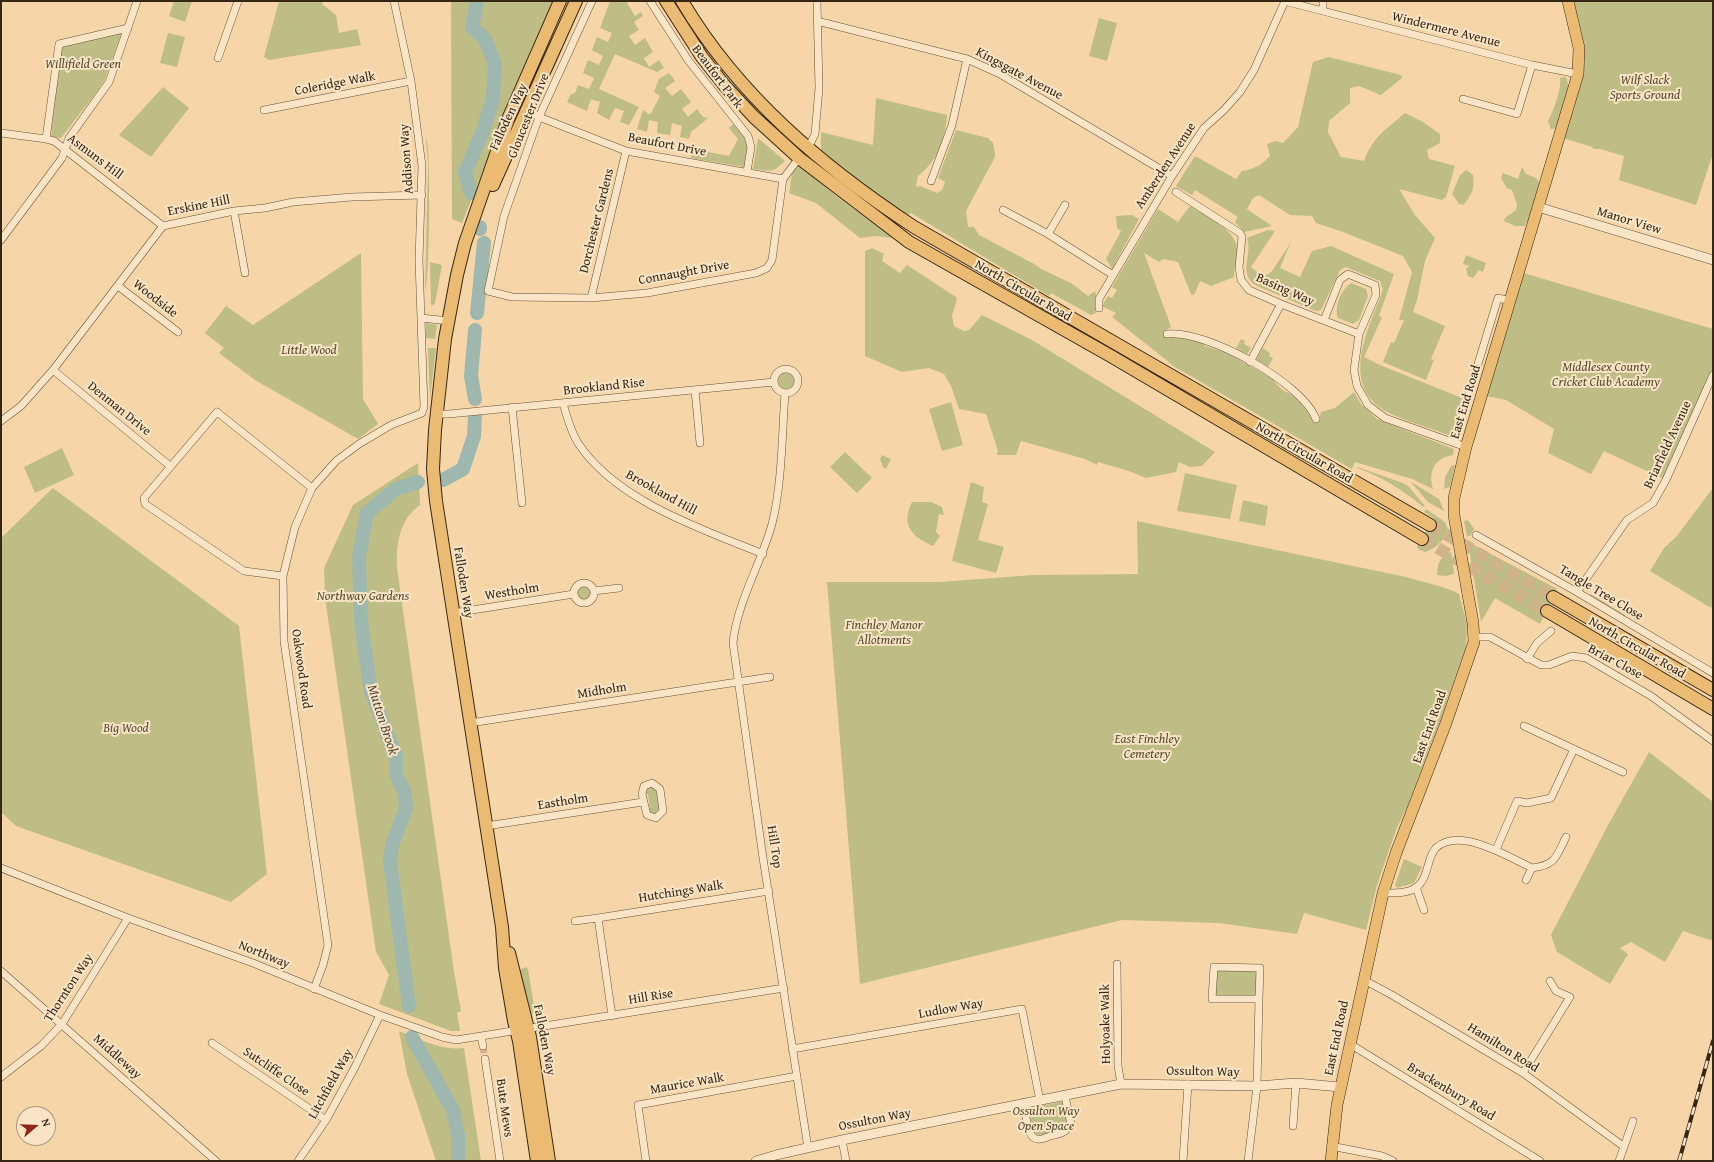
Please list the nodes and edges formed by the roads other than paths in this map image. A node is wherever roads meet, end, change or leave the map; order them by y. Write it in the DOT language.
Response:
graph roads {
  1 [pos="137,1"];
  2 [pos="238,1"];
  3 [pos="394,1"];
  4 [pos="560,1"];
  5 [pos="576,1"];
  6 [pos="592,1"];
  7 [pos="650,1"];
  8 [pos="666,1"];
  9 [pos="682,1"];
  10 [pos="817,1"];
  11 [pos="1285,1"];
  12 [pos="1323,1"];
  13 [pos="1568,1"];
  14 [pos="1323,11"];
  15 [pos="817,21"];
  16 [pos="128,28"];
  17 [pos="218,58"];
  18 [pos="967,59"];
  19 [pos="1532,64"];
  20 [pos="1578,74"];
  21 [pos="411,81"];
  22 [pos="1463,98"];
  23 [pos="515,105"];
  24 [pos="264,110"];
  25 [pos="528,110"];
  26 [pos="539,117"];
  27 [pos="1,134"];
  28 [pos="46,139"];
  29 [pos="808,148"];
  30 [pos="65,150"];
  31 [pos="626,151"];
  32 [pos="799,158"];
  33 [pos="747,172"];
  34 [pos="1172,176"];
  35 [pos="783,179"];
  36 [pos="931,181"];
  37 [pos="1176,192"];
  38 [pos="422,195"];
  39 [pos="1065,206"];
  40 [pos="1538,207"];
  41 [pos="1003,210"];
  42 [pos="234,211"];
  43 [pos="163,226"];
  44 [pos="1048,234"];
  45 [pos="1,240"];
  46 [pos="465,243"];
  47 [pos="1713,260"];
  48 [pos="245,273"];
  49 [pos="1113,275"];
  50 [pos="118,286"];
  51 [pos="488,291"];
  52 [pos="591,298"];
  53 [pos="1511,300"];
  54 [pos="1281,304"];
  55 [pos="1098,308"];
  56 [pos="421,318"];
  57 [pos="1324,320"];
  58 [pos="449,321"];
  59 [pos="178,332"];
  60 [pos="1167,334"];
  61 [pos="1359,334"];
  62 [pos="1250,362"];
  63 [pos="53,370"];
  64 [pos="1713,375"];
  65 [pos="774,382"];
  66 [pos="695,390"];
  67 [pos="785,393"];
  68 [pos="563,403"];
  69 [pos="512,408"];
  70 [pos="422,413"];
  71 [pos="437,414"];
  72 [pos="1316,419"];
  73 [pos="1,421"];
  74 [pos="700,443"];
  75 [pos="1454,443"];
  76 [pos="1466,448"];
  77 [pos="170,466"];
  78 [pos="312,488"];
  79 [pos="522,503"];
  80 [pos="1430,525"];
  81 [pos="1476,534"];
  82 [pos="1422,539"];
  83 [pos="763,554"];
  84 [pos="283,576"];
  85 [pos="619,588"];
  86 [pos="594,591"];
  87 [pos="1577,592"];
  88 [pos="574,594"];
  89 [pos="1553,597"];
  90 [pos="1547,611"];
  91 [pos="453,613"];
  92 [pos="1551,631"];
  93 [pos="1474,637"];
  94 [pos="1527,659"];
  95 [pos="1713,673"];
  96 [pos="770,677"];
  97 [pos="737,682"];
  98 [pos="1713,690"];
  99 [pos="1713,709"];
  100 [pos="470,723"];
  101 [pos="1524,726"];
  102 [pos="1713,741"];
  103 [pos="1574,749"];
  104 [pos="1623,772"];
  105 [pos="643,802"];
  106 [pos="486,826"];
  107 [pos="1566,837"];
  108 [pos="1496,850"];
  109 [pos="1,868"];
  110 [pos="1532,868"];
  111 [pos="1526,880"];
  112 [pos="1416,887"];
  113 [pos="769,891"];
  114 [pos="1383,893"];
  115 [pos="1424,910"];
  116 [pos="128,918"];
  117 [pos="598,918"];
  118 [pos="575,921"];
  119 [pos="1117,964"];
  120 [pos="1,971"];
  121 [pos="1364,980"];
  122 [pos="1550,981"];
  123 [pos="784,988"];
  124 [pos="314,989"];
  125 [pos="1259,999"];
  126 [pos="380,1015"];
  127 [pos="612,1016"];
  128 [pos="62,1024"];
  129 [pos="522,1029"];
  130 [pos="481,1036"];
  131 [pos="212,1043"];
  132 [pos="1350,1044"];
  133 [pos="483,1046"];
  134 [pos="792,1049"];
  135 [pos="485,1059"];
  136 [pos="1523,1073"];
  137 [pos="797,1076"];
  138 [pos="1,1077"];
  139 [pos="1296,1083"];
  140 [pos="1121,1084"];
  141 [pos="1188,1084"];
  142 [pos="1257,1086"];
  143 [pos="1340,1087"];
  144 [pos="1065,1096"];
  145 [pos="1040,1101"];
  146 [pos="1024,1104"];
  147 [pos="326,1120"];
  148 [pos="1633,1121"];
  149 [pos="1293,1126"];
  150 [pos="842,1140"];
  151 [pos="1331,1146"];
  152 [pos="1624,1146"];
  153 [pos="808,1148"];
  154 [pos="216,1161"];
  155 [pos="298,1161"];
  156 [pos="500,1161"];
  157 [pos="537,1161"];
  158 [pos="549,1161"];
  159 [pos="646,1161"];
  160 [pos="756,1161"];
  161 [pos="846,1161"];
  162 [pos="1183,1161"];
  163 [pos="1248,1161"];
  164 [pos="1330,1161"];
  165 [pos="1394,1161"];
  166 [pos="1540,1161"];
  167 [pos="1619,1161"];
  1 -- 16 [label="street"];
  2 -- 17 [label="street"];
  3 -- 21 [label="street, Addison Way"];
  4 -- 23 [label="highway, Falloden Way"];
  5 -- 25 [label="highway, Falloden Way"];
  6 -- 26 [label="street, Gloucester Drive"];
  7 -- 33 [label="street, Beaufort Park"];
  8 -- 32 [label="highway, North Circular Road"];
  9 -- 29 [label="highway, North Circular Road"];
  10 -- 15 [label="street"];
  11 -- 14 [label="street, Windermere Avenue"];
  11 -- 34 [label="street, Amberden Avenue"];
  12 -- 14 [label="street"];
  13 -- 20 [label="main road, East End Road"];
  14 -- 19 [label="street, Windermere Avenue"];
  15 -- 18 [label="street, Kingsgate Avenue"];
  15 -- 29 [label="street"];
  16 -- 28 [label="street"];
  16 -- 30 [label="street"];
  18 -- 34 [label="street, Kingsgate Avenue"];
  18 -- 36 [label="street"];
  19 -- 20 [label="street, Windermere Avenue"];
  19 -- 22 [label="street"];
  20 -- 40 [label="main road, East End Road"];
  21 -- 24 [label="street, Coleridge Walk"];
  21 -- 38 [label="street, Addison Way"];
  23 -- 25 [label="highway"];
  23 -- 46 [label="highway, Falloden Way"];
  25 -- 26 [label="street, Beaufort Drive"];
  25 -- 46 [label="highway, Falloden Way"];
  26 -- 31 [label="street, Beaufort Drive"];
  26 -- 51 [label="street, Gloucester Drive"];
  27 -- 28 [label="street, Asmuns Hill"];
  28 -- 30 [label="street, Asmuns Hill"];
  29 -- 80 [label="highway, North Circular Road"];
  30 -- 43 [label="street, Asmuns Hill"];
  30 -- 45 [label="street"];
  31 -- 33 [label="street, Beaufort Drive"];
  31 -- 52 [label="street, Dorchester Gardens"];
  32 -- 35 [label="street, Connaught Drive"];
  32 -- 82 [label="highway, North Circular Road"];
  33 -- 35 [label="street, Beaufort Drive"];
  34 -- 49 [label="street, Amberden Avenue"];
  35 -- 52 [label="street, Connaught Drive"];
  37 -- 54 [label="street, Basing Way"];
  38 -- 42 [label="street, Erskine Hill"];
  38 -- 56 [label="street, Addison Way"];
  39 -- 44 [label="street"];
  40 -- 47 [label="street, Manor View"];
  40 -- 53 [label="main road, East End Road"];
  41 -- 44 [label="street"];
  42 -- 43 [label="street, Erskine Hill"];
  42 -- 48 [label="street"];
  43 -- 50 [label="street, Erskine Hill"];
  44 -- 49 [label="street"];
  46 -- 58 [label="highway, Falloden Way"];
  49 -- 55 [label="street, Amberden Avenue"];
  50 -- 59 [label="street, Woodside"];
  50 -- 63 [label="street, Erskine Hill"];
  51 -- 52 [label="street, Connaught Drive"];
  53 -- 75 [label="street, East End Road"];
  53 -- 76 [label="main road, East End Road"];
  54 -- 57 [label="street, Basing Way"];
  54 -- 62 [label="street"];
  56 -- 58 [label="street"];
  56 -- 70 [label="street, Addison Way"];
  57 -- 61 [label="street, Basing Way"];
  57 -- 61 [label="street, Basing Way"];
  58 -- 71 [label="highway, Falloden Way"];
  60 -- 62 [label="street"];
  61 -- 75 [label="street, Basing Way"];
  62 -- 72 [label="street"];
  63 -- 73 [label="street, Erskine Hill"];
  63 -- 77 [label="street, Denman Drive"];
  64 -- 87 [label="street, Briarfield Avenue"];
  65 -- 66 [label="street, Brookland Rise"];
  65 -- 67 [label="street"];
  65 -- 67 [label="street"];
  66 -- 68 [label="street, Brookland Rise"];
  66 -- 74 [label="street"];
  67 -- 83 [label="street"];
  68 -- 69 [label="street, Brookland Rise"];
  68 -- 83 [label="street, Brookland Hill"];
  69 -- 71 [label="street, Brookland Rise"];
  69 -- 79 [label="street"];
  70 -- 78 [label="street, Oakwood Road"];
  71 -- 91 [label="highway, Falloden Way"];
  75 -- 76 [label="street, Basing Way"];
  76 -- 93 [label="main road, East End Road"];
  77 -- 78 [label="street"];
  77 -- 84 [label="street"];
  78 -- 84 [label="street, Oakwood Road"];
  81 -- 87 [label="street, Tangle Tree Close"];
  83 -- 97 [label="street, Hill Top"];
  84 -- 124 [label="street, Oakwood Road"];
  85 -- 86 [label="street, Westholm"];
  86 -- 88 [label="street, Westholm"];
  86 -- 88 [label="street"];
  87 -- 95 [label="street, Tangle Tree Close"];
  88 -- 91 [label="street, Westholm"];
  89 -- 98 [label="highway, North Circular Road"];
  90 -- 99 [label="highway, North Circular Road"];
  91 -- 100 [label="highway, Falloden Way"];
  92 -- 94 [label="street"];
  93 -- 94 [label="street, Briar Close"];
  93 -- 114 [label="main road, East End Road"];
  94 -- 102 [label="street, Briar Close"];
  96 -- 97 [label="street, Midholm"];
  97 -- 100 [label="street, Midholm"];
  97 -- 113 [label="street, Hill Top"];
  100 -- 106 [label="highway, Falloden Way"];
  101 -- 103 [label="street"];
  103 -- 104 [label="street"];
  103 -- 108 [label="street"];
  105 -- 105 [label="street"];
  105 -- 106 [label="street, Eastholm"];
  106 -- 129 [label="highway, Falloden Way"];
  107 -- 110 [label="street"];
  108 -- 110 [label="street"];
  108 -- 112 [label="street"];
  109 -- 116 [label="street, Northway"];
  110 -- 111 [label="street"];
  112 -- 114 [label="street"];
  112 -- 115 [label="street"];
  113 -- 117 [label="street, Hutchings Walk"];
  113 -- 123 [label="street, Hill Top"];
  114 -- 121 [label="main road, East End Road"];
  116 -- 124 [label="street, Northway"];
  116 -- 128 [label="street, Thornton Way"];
  117 -- 118 [label="street, Hutchings Walk"];
  117 -- 127 [label="street"];
  119 -- 140 [label="street, Holyoake Walk"];
  120 -- 128 [label="street, Middleway"];
  121 -- 132 [label="main road, East End Road"];
  121 -- 136 [label="street, Hamilton Road"];
  122 -- 136 [label="street"];
  123 -- 127 [label="street, Hill Rise"];
  123 -- 134 [label="street, Hill Top"];
  124 -- 126 [label="street, Northway"];
  125 -- 125 [label="street"];
  125 -- 142 [label="street"];
  126 -- 130 [label="street, Northway"];
  126 -- 147 [label="street, Litchfield Way"];
  127 -- 129 [label="street, Hill Rise"];
  128 -- 138 [label="street, Thornton Way"];
  128 -- 154 [label="street, Middleway"];
  129 -- 130 [label="street, Northway"];
  129 -- 157 [label="highway, Falloden Way"];
  129 -- 158 [label="highway, Falloden Way"];
  130 -- 133 [label="street"];
  131 -- 147 [label="street, Sutcliffe Close"];
  132 -- 143 [label="main road, East End Road"];
  132 -- 166 [label="street, Brackenbury Road"];
  134 -- 137 [label="street, Hill Top"];
  134 -- 145 [label="street, Ludlow Way"];
  135 -- 156 [label="street, Bute Mews"];
  136 -- 152 [label="street, Hamilton Road"];
  137 -- 153 [label="street, Hill Top"];
  137 -- 159 [label="street, Maurice Walk"];
  139 -- 142 [label="street, Ossulton Way"];
  139 -- 143 [label="street, Ossulton Way"];
  139 -- 149 [label="street"];
  140 -- 141 [label="street, Ossulton Way"];
  140 -- 144 [label="street, Ossulton Way"];
  141 -- 142 [label="street, Ossulton Way"];
  141 -- 162 [label="street"];
  142 -- 163 [label="street"];
  143 -- 151 [label="main road, East End Road"];
  144 -- 145 [label="street, Ossulton Way"];
  144 -- 146 [label="street"];
  145 -- 146 [label="street, Ossulton Way"];
  146 -- 150 [label="street, Ossulton Way"];
  147 -- 155 [label="street, Litchfield Way"];
  148 -- 152 [label="street"];
  150 -- 153 [label="street, Ossulton Way"];
  150 -- 161 [label="street"];
  151 -- 164 [label="main road, East End Road"];
  151 -- 165 [label="street"];
  152 -- 167 [label="street"];
  153 -- 160 [label="street, Ossulton Way"];
}
